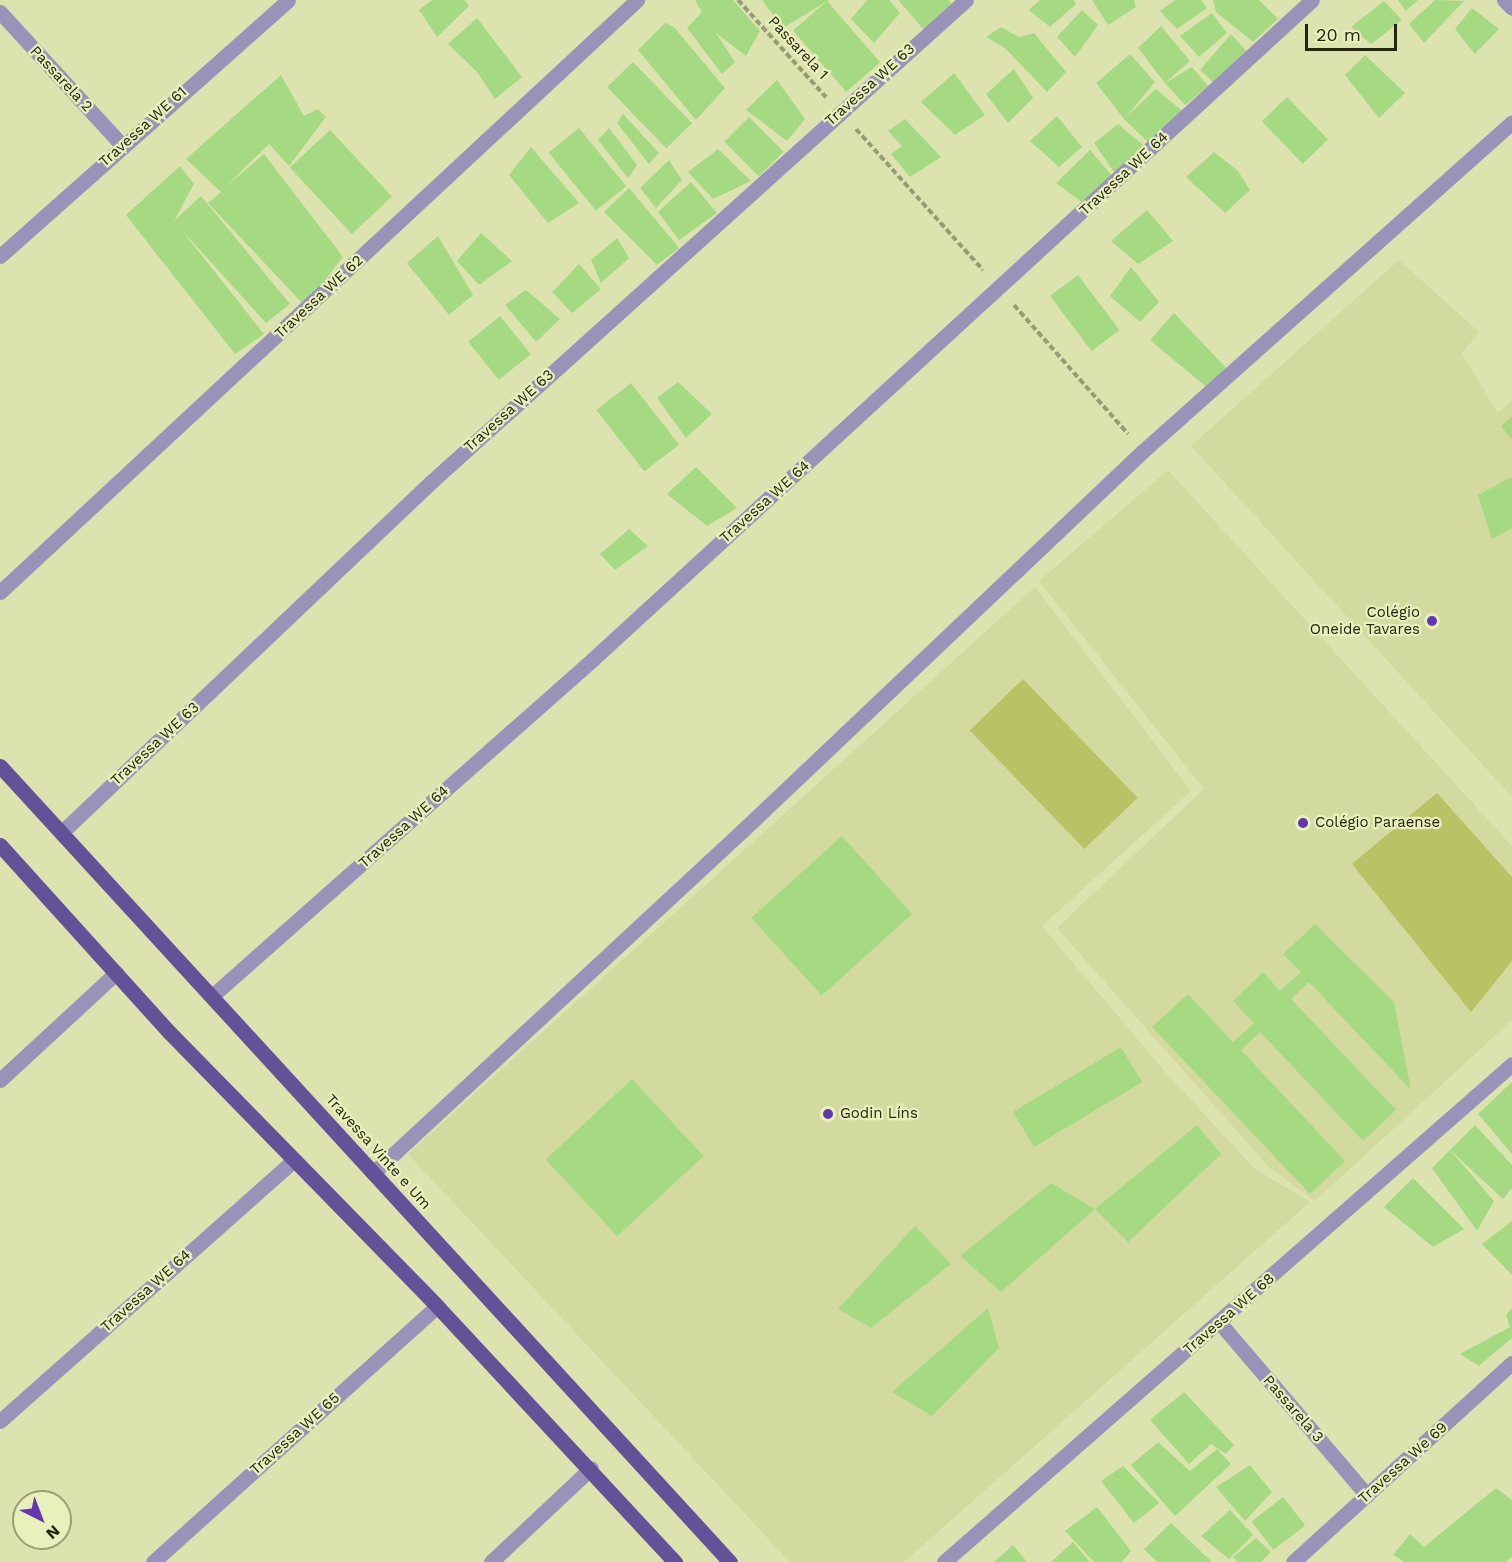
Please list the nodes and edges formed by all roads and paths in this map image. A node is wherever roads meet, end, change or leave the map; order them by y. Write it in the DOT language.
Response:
graph roads {
  1 [pos="288,0"];
  2 [pos="636,0"];
  3 [pos="738,0"];
  4 [pos="966,0"];
  5 [pos="1312,0"];
  6 [pos="1504,0"];
  7 [pos="1512,8"];
  8 [pos="0,12"];
  9 [pos="840,112"];
  10 [pos="1512,122"];
  11 [pos="122,145"];
  12 [pos="0,256"];
  13 [pos="0,592"];
  14 [pos="0,766"];
  15 [pos="62,832"];
  16 [pos="0,845"];
  17 [pos="116,973"];
  18 [pos="212,996"];
  19 [pos="1512,1064"];
  20 [pos="0,1080"];
  21 [pos="292,1161"];
  22 [pos="373,1173"];
  23 [pos="437,1306"];
  24 [pos="1219,1322"];
  25 [pos="1512,1363"];
  26 [pos="0,1421"];
  27 [pos="591,1468"];
  28 [pos="1367,1495"];
  29 [pos="153,1562"];
  30 [pos="491,1562"];
  31 [pos="675,1562"];
  32 [pos="730,1562"];
  33 [pos="944,1562"];
  34 [pos="1293,1562"];
  1 -- 11 [label="street, Travessa WE 61"];
  2 -- 13 [label="street, Travessa WE 62"];
  3 -- 9 [label="path, Passarela 1"];
  4 -- 9 [label="street, Travessa WE 63"];
  5 -- 18 [label="street, Travessa WE 64"];
  6 -- 7 [label="street"];
  8 -- 11 [label="street, Passarela 2"];
  9 -- 15 [label="street, Travessa WE 63"];
  10 -- 22 [label="street"];
  11 -- 12 [label="street, Travessa WE 61"];
  14 -- 15 [label="main road, Travessa Vinte e Um"];
  15 -- 18 [label="main road, Travessa Vinte e Um"];
  16 -- 17 [label="main road"];
  17 -- 20 [label="street"];
  17 -- 21 [label="main road"];
  18 -- 22 [label="main road, Travessa Vinte e Um"];
  19 -- 24 [label="street, Travessa WE 68"];
  21 -- 23 [label="main road"];
  21 -- 26 [label="street, Travessa WE 64"];
  22 -- 32 [label="main road, Travessa Vinte e Um"];
  23 -- 27 [label="main road"];
  23 -- 29 [label="street, Travessa WE 65"];
  24 -- 28 [label="street, Passarela 3"];
  24 -- 33 [label="street, Travessa WE 68"];
  25 -- 28 [label="street, Travessa We 69"];
  27 -- 30 [label="street"];
  27 -- 31 [label="main road"];
  28 -- 34 [label="street, Travessa We 69"];
}
